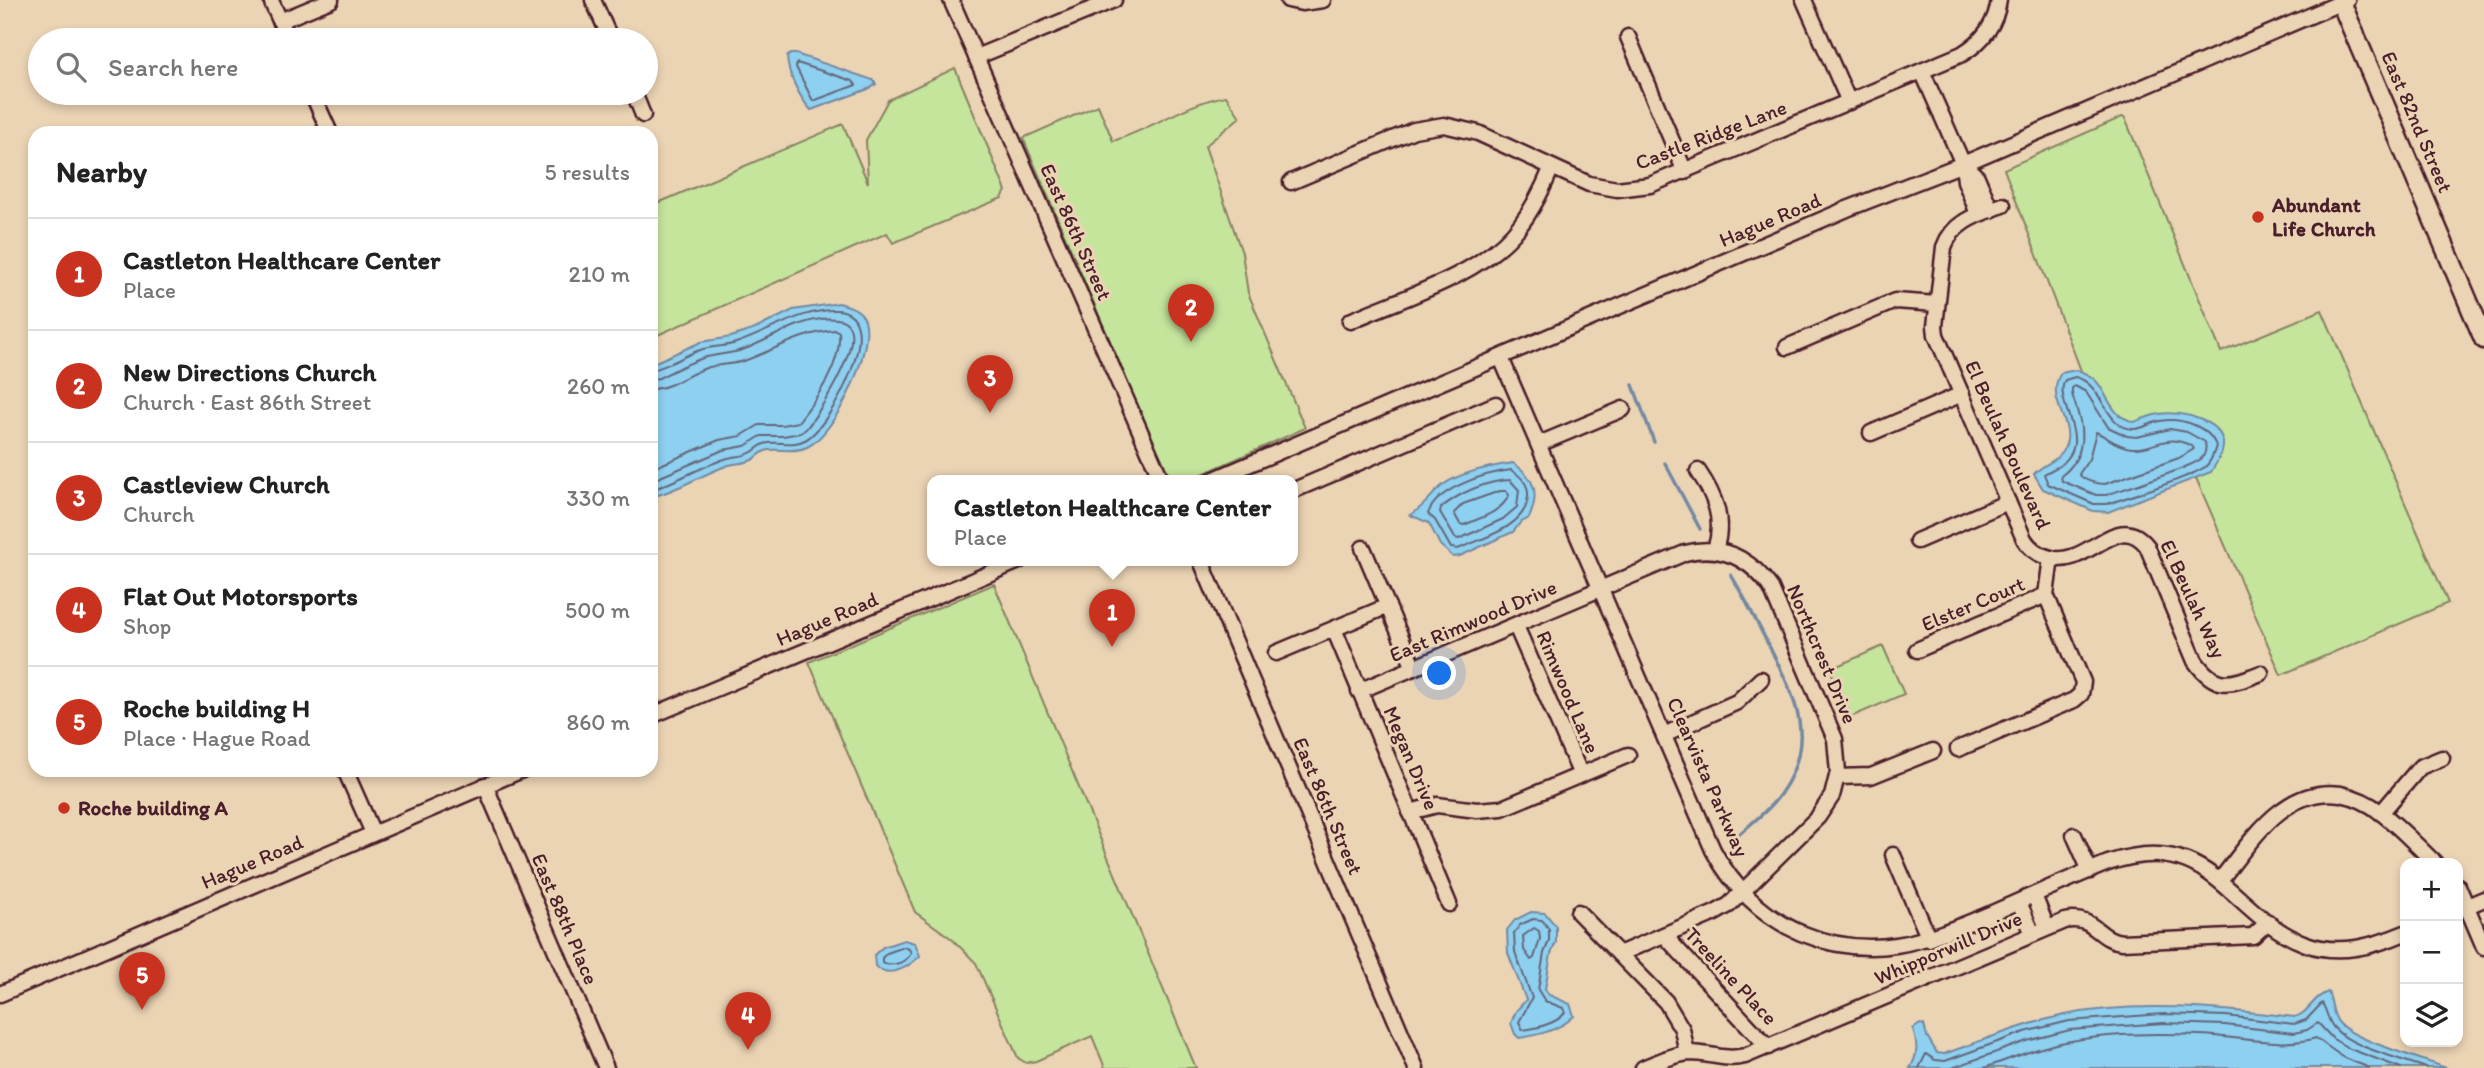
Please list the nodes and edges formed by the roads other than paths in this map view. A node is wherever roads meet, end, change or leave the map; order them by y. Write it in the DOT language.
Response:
graph roads {
  1 [pos="331,0"];
  2 [pos="593,0"];
  3 [pos="951,0"];
  4 [pos="1114,0"];
  5 [pos="1288,0"];
  6 [pos="1323,0"];
  7 [pos="1804,0"];
  8 [pos="1999,0"];
  9 [pos="2343,1"];
  10 [pos="272,3"];
  11 [pos="280,21"];
  12 [pos="283,28"];
  13 [pos="606,28"];
  14 [pos="1628,37"];
  15 [pos="976,57"];
  16 [pos="1922,71"];
  17 [pos="1849,102"];
  18 [pos="317,105"];
  19 [pos="639,105"];
  20 [pos="643,114"];
  21 [pos="327,126"];
  22 [pos="1963,164"];
  23 [pos="1551,169"];
  24 [pos="1685,172"];
  25 [pos="1291,182"];
  26 [pos="1937,304"];
  27 [pos="1350,321"];
  28 [pos="2484,339"];
  29 [pos="1787,347"];
  30 [pos="1501,358"];
  31 [pos="1962,394"];
  32 [pos="1496,404"];
  33 [pos="1623,409"];
  34 [pos="1871,433"];
  35 [pos="1539,444"];
  36 [pos="1698,471"];
  37 [pos="1159,475"];
  38 [pos="1224,475"];
  39 [pos="1298,488"];
  40 [pos="2008,502"];
  41 [pos="1917,541"];
  42 [pos="1363,548"];
  43 [pos="1715,551"];
  44 [pos="2051,558"];
  45 [pos="1007,566"];
  46 [pos="1202,566"];
  47 [pos="1602,590"];
  48 [pos="2046,595"];
  49 [pos="1388,606"];
  50 [pos="1516,625"];
  51 [pos="1334,629"];
  52 [pos="1917,650"];
  53 [pos="1276,653"];
  54 [pos="1413,668"];
  55 [pos="2261,673"];
  56 [pos="1761,678"];
  57 [pos="1360,691"];
  58 [pos="658,713"];
  59 [pos="1664,735"];
  60 [pos="1958,749"];
  61 [pos="1933,751"];
  62 [pos="1628,755"];
  63 [pos="2442,758"];
  64 [pos="1581,775"];
  65 [pos="348,777"];
  66 [pos="505,777"];
  67 [pos="1837,777"];
  68 [pos="485,785"];
  69 [pos="1410,812"];
  70 [pos="2381,813"];
  71 [pos="373,833"];
  72 [pos="2074,835"];
  73 [pos="1893,855"];
  74 [pos="2430,858"];
  75 [pos="2090,871"];
  76 [pos="2220,880"];
  77 [pos="1743,891"];
  78 [pos="2034,895"];
  79 [pos="2484,899"];
  80 [pos="2019,902"];
  81 [pos="1449,904"];
  82 [pos="2463,908"];
  83 [pos="1578,912"];
  84 [pos="2268,922"];
  85 [pos="2047,928"];
  86 [pos="1664,934"];
  87 [pos="2033,934"];
  88 [pos="2400,935"];
  89 [pos="1929,939"];
  90 [pos="2484,947"];
  91 [pos="1619,954"];
  92 [pos="0,994"];
  93 [pos="1768,1047"];
  94 [pos="1688,1054"];
  95 [pos="1650,1067"];
  96 [pos="606,1068"];
  97 [pos="1416,1068"];
  1 -- 11 [label="street"];
  2 -- 13 [label="street"];
  3 -- 15 [label="street, East 86th Street"];
  4 -- 15 [label="street"];
  5 -- 6 [label="street"];
  7 -- 17 [label="street"];
  8 -- 16 [label="street, Castle Ridge Lane"];
  9 -- 22 [label="street, Hague Road"];
  9 -- 28 [label="main road, East 82nd Street"];
  10 -- 11 [label="street"];
  11 -- 12 [label="street"];
  14 -- 24 [label="street"];
  15 -- 37 [label="street, East 86th Street"];
  16 -- 17 [label="street, Castle Ridge Lane"];
  16 -- 22 [label="street, El Beulah Boulevard"];
  17 -- 24 [label="street, Castle Ridge Lane"];
  18 -- 21 [label="street"];
  19 -- 20 [label="street"];
  22 -- 26 [label="street, El Beulah Boulevard"];
  22 -- 30 [label="street, Hague Road"];
  23 -- 24 [label="street, Castle Ridge Lane"];
  23 -- 25 [label="street, Castle Ridge Lane"];
  23 -- 27 [label="street"];
  26 -- 29 [label="street"];
  26 -- 31 [label="street, El Beulah Boulevard"];
  30 -- 35 [label="street, Clearvista Parkway"];
  30 -- 38 [label="street, Hague Road"];
  31 -- 34 [label="street"];
  31 -- 40 [label="street, El Beulah Boulevard"];
  32 -- 39 [label="street"];
  33 -- 35 [label="street"];
  35 -- 47 [label="street, Clearvista Parkway"];
  36 -- 43 [label="street"];
  40 -- 41 [label="street"];
  40 -- 44 [label="street, El Beulah Boulevard"];
  42 -- 49 [label="street"];
  43 -- 47 [label="street, Northcrest Drive"];
  43 -- 67 [label="street, Northcrest Drive"];
  44 -- 48 [label="street, El Beulah Boulevard"];
  44 -- 55 [label="street, El Beulah Way"];
  45 -- 58 [label="street, Hague Road"];
  46 -- 97 [label="street, East 86th Street"];
  47 -- 50 [label="street, East Rimwood Drive"];
  47 -- 59 [label="street, Clearvista Parkway"];
  48 -- 52 [label="street, Elster Court"];
  48 -- 60 [label="street"];
  49 -- 51 [label="street"];
  49 -- 54 [label="street"];
  50 -- 54 [label="street, East Rimwood Drive"];
  50 -- 64 [label="street, Rimwood Lane"];
  51 -- 53 [label="street"];
  51 -- 57 [label="street, Megan Drive"];
  54 -- 57 [label="street, East Rimwood Drive"];
  56 -- 59 [label="street"];
  57 -- 69 [label="street, Megan Drive"];
  59 -- 77 [label="street, Clearvista Parkway"];
  61 -- 67 [label="street"];
  62 -- 64 [label="street"];
  63 -- 70 [label="street"];
  64 -- 69 [label="street"];
  65 -- 71 [label="street"];
  66 -- 68 [label="street, Hague Road"];
  67 -- 77 [label="street, Northcrest Drive"];
  68 -- 71 [label="street, Hague Road"];
  68 -- 96 [label="street, East 88th Place"];
  69 -- 81 [label="street, Megan Drive"];
  70 -- 74 [label="street"];
  70 -- 76 [label="street"];
  71 -- 92 [label="street, Hague Road"];
  72 -- 75 [label="street"];
  73 -- 89 [label="street"];
  75 -- 76 [label="street, Clearvista Parkway"];
  75 -- 78 [label="street, Clearvista Parkway"];
  76 -- 84 [label="street, Clearvista Parkway"];
  77 -- 86 [label="street, Northcrest Drive"];
  77 -- 89 [label="street, Clearvista Parkway"];
  78 -- 80 [label="street, Clearvista Parkway"];
  78 -- 85 [label="street"];
  79 -- 82 [label="street"];
  80 -- 87 [label="street"];
  80 -- 89 [label="street, Clearvista Parkway"];
  82 -- 90 [label="street"];
  83 -- 91 [label="street"];
  84 -- 85 [label="street, Whipporwill Drive"];
  84 -- 88 [label="street, Clearvista Parkway"];
  85 -- 87 [label="street, Whipporwill Drive"];
  86 -- 91 [label="street, Northcrest Drive"];
  86 -- 93 [label="street, Treeline Place"];
  87 -- 93 [label="street, Whipporwill Drive"];
  91 -- 94 [label="street"];
  93 -- 94 [label="street, Whipporwill Drive"];
  94 -- 95 [label="street, Whipporwill Drive"];
}
